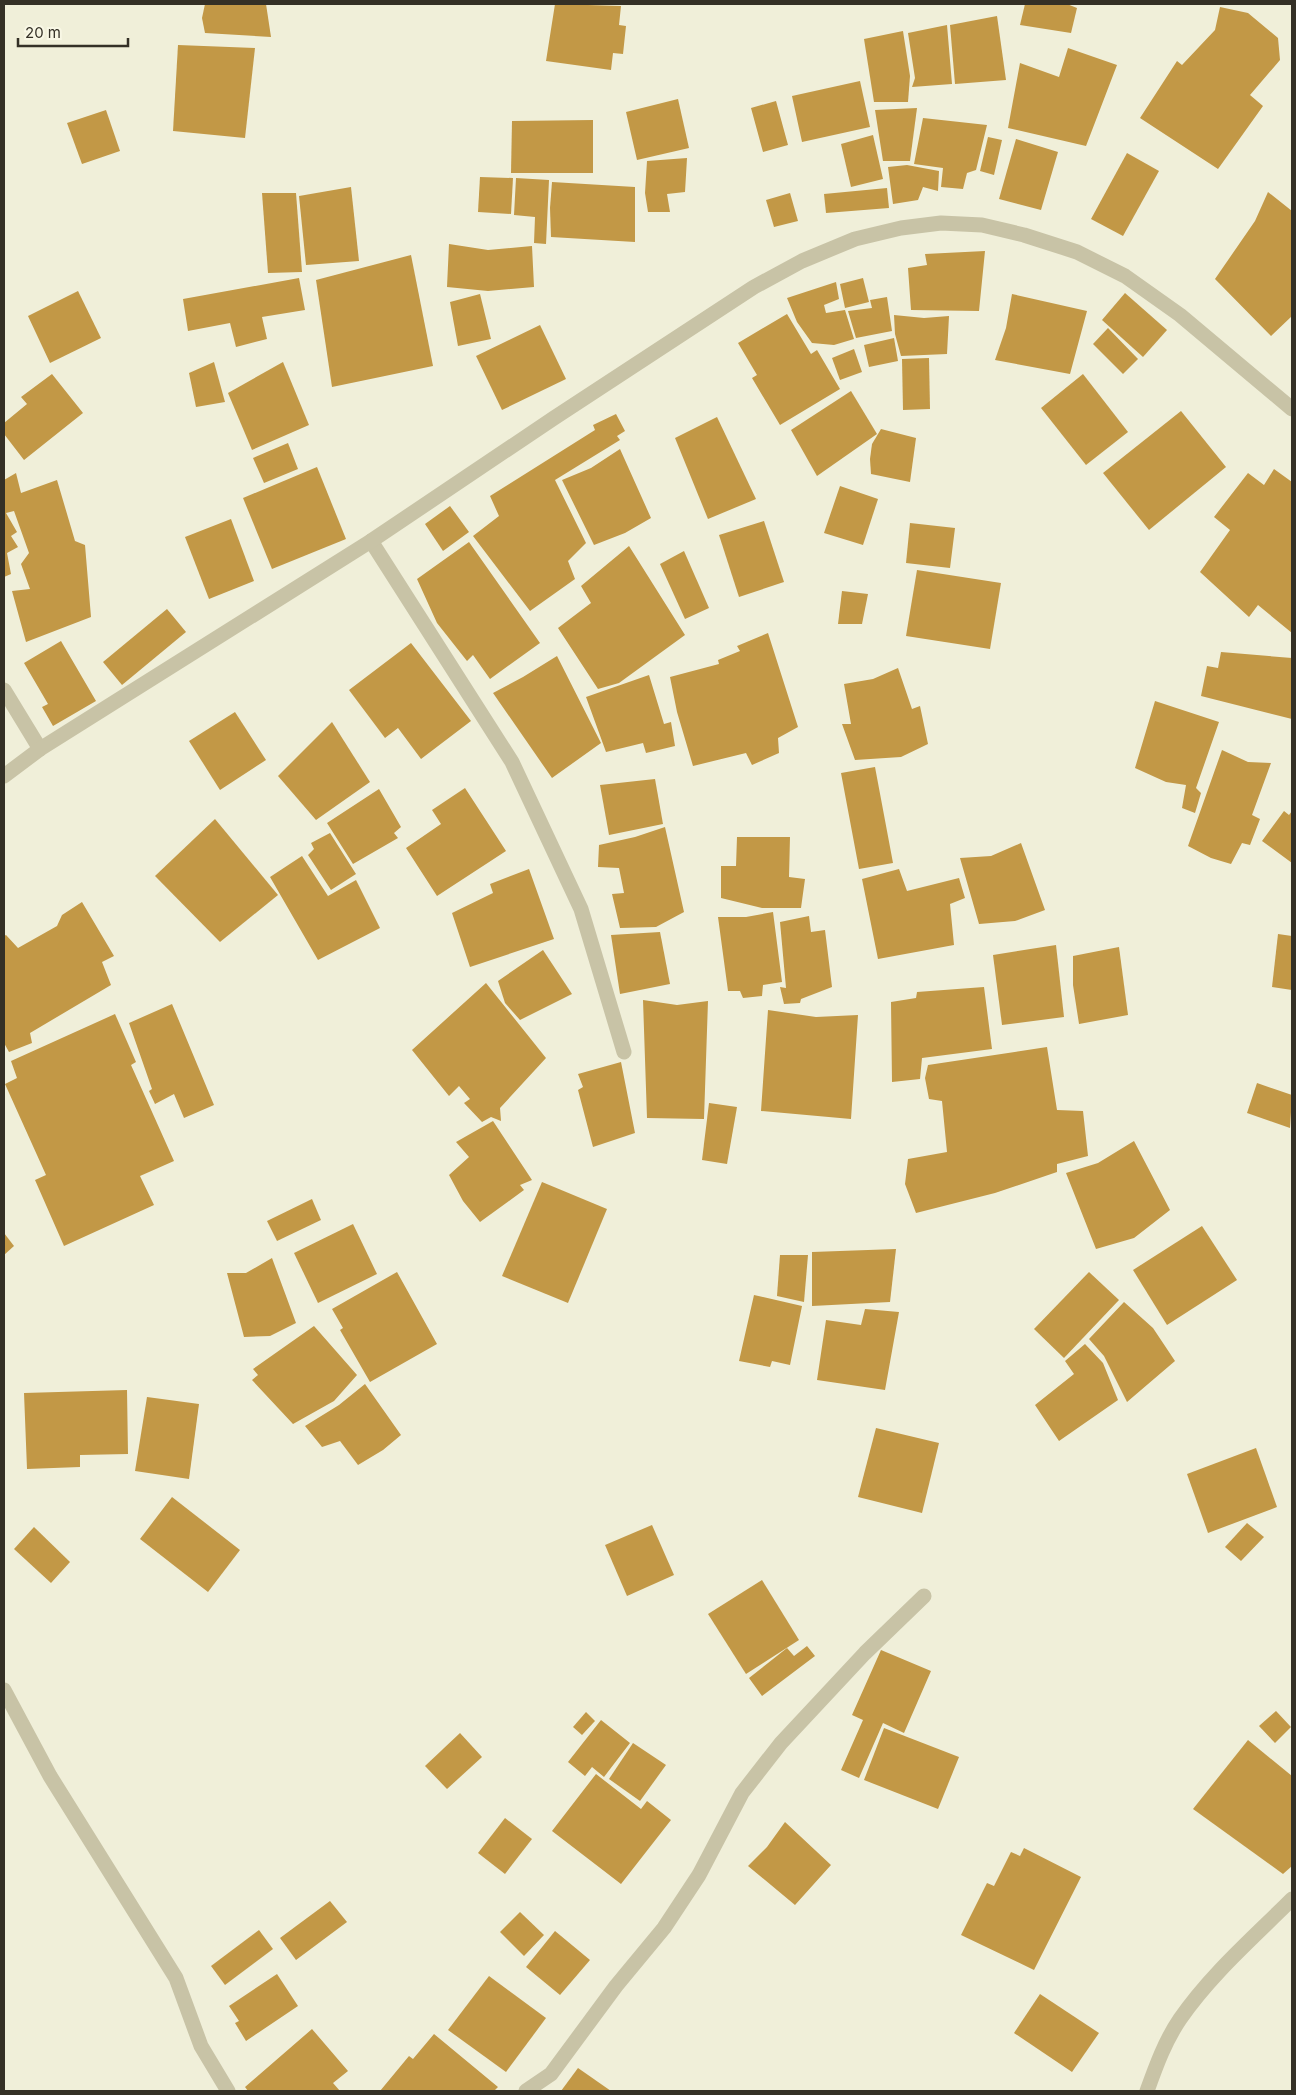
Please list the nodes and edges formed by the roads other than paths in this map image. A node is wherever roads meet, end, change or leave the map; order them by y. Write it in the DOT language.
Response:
graph roads {
  1 [pos="1292,409"];
  2 [pos="371,541"];
  3 [pos="4,690"];
  4 [pos="40,749"];
  5 [pos="4,776"];
  6 [pos="624,1052"];
  7 [pos="924,1596"];
  8 [pos="4,1690"];
  9 [pos="1292,1898"];
  10 [pos="228,2091"];
  11 [pos="526,2091"];
  12 [pos="1147,2091"];
  1 -- 2 [label="street"];
  2 -- 4 [label="street"];
  2 -- 6 [label="street"];
  3 -- 4 [label="street"];
  4 -- 5 [label="street"];
  7 -- 11 [label="street"];
  8 -- 10 [label="street"];
  9 -- 12 [label="street"];
}
